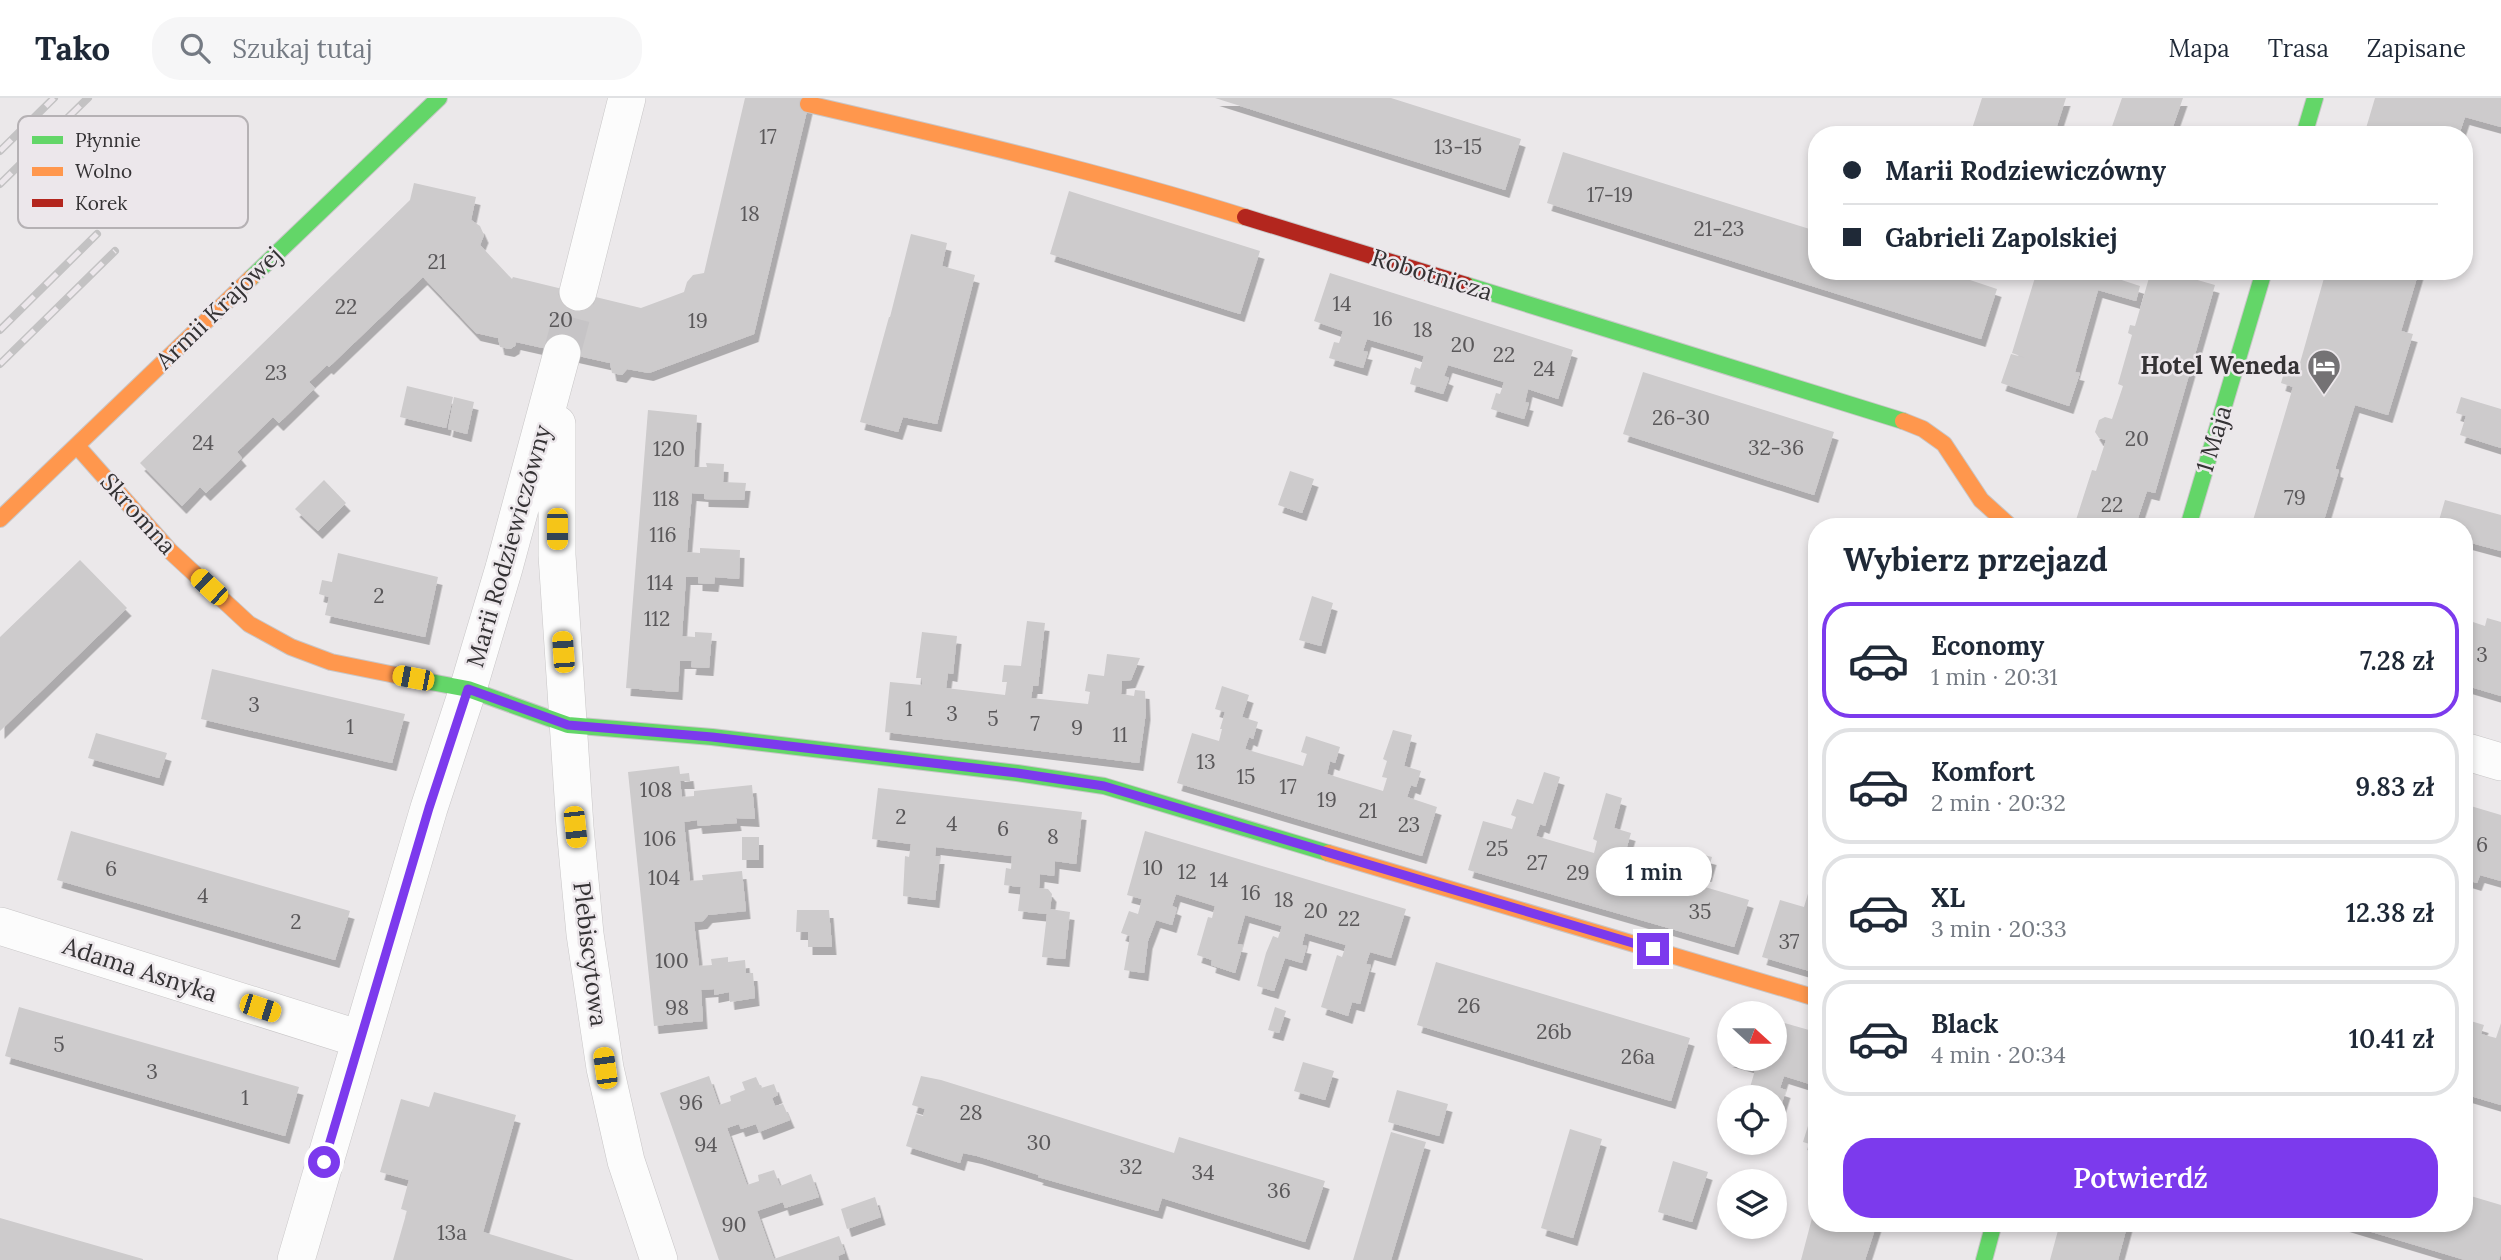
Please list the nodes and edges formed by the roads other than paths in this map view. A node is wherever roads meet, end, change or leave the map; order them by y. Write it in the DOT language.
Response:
graph roads {
  1 [pos="439,98"];
  2 [pos="627,98"];
  3 [pos="2315,98"];
  4 [pos="808,103"];
  5 [pos="2307,126"];
  6 [pos="2261,280"];
  7 [pos="579,292"];
  8 [pos="560,364"];
  9 [pos="77,446"];
  10 [pos="2001,518"];
  11 [pos="2191,518"];
  12 [pos="0,519"];
  13 [pos="468,689"];
  14 [pos="568,725"];
  15 [pos="2473,754"];
  16 [pos="2501,762"];
  17 [pos="0,926"];
  18 [pos="1808,996"];
  19 [pos="359,1039"];
  20 [pos="1992,1232"];
  21 [pos="296,1260"];
  22 [pos="659,1260"];
  23 [pos="1984,1260"];
  1 -- 9 [label="street, Armii Krajowej"];
  2 -- 7 [label="street"];
  3 -- 5 [label="street"];
  4 -- 10 [label="street, Robotnicza"];
  6 -- 11 [label="street, 1 Maja"];
  8 -- 13 [label="street, Marii Rodziewiczówny"];
  8 -- 14 [label="street, Plebiscytowa"];
  9 -- 12 [label="street, Armii Krajowej"];
  9 -- 13 [label="street, Skromna"];
  13 -- 14 [label="street"];
  13 -- 19 [label="street, Marii Rodziewiczówny"];
  14 -- 18 [label="street"];
  14 -- 22 [label="street, Plebiscytowa"];
  15 -- 16 [label="street"];
  17 -- 19 [label="street, Adama Asnyka"];
  19 -- 21 [label="street, Marii Rodziewiczówny"];
  20 -- 23 [label="street"];
}
